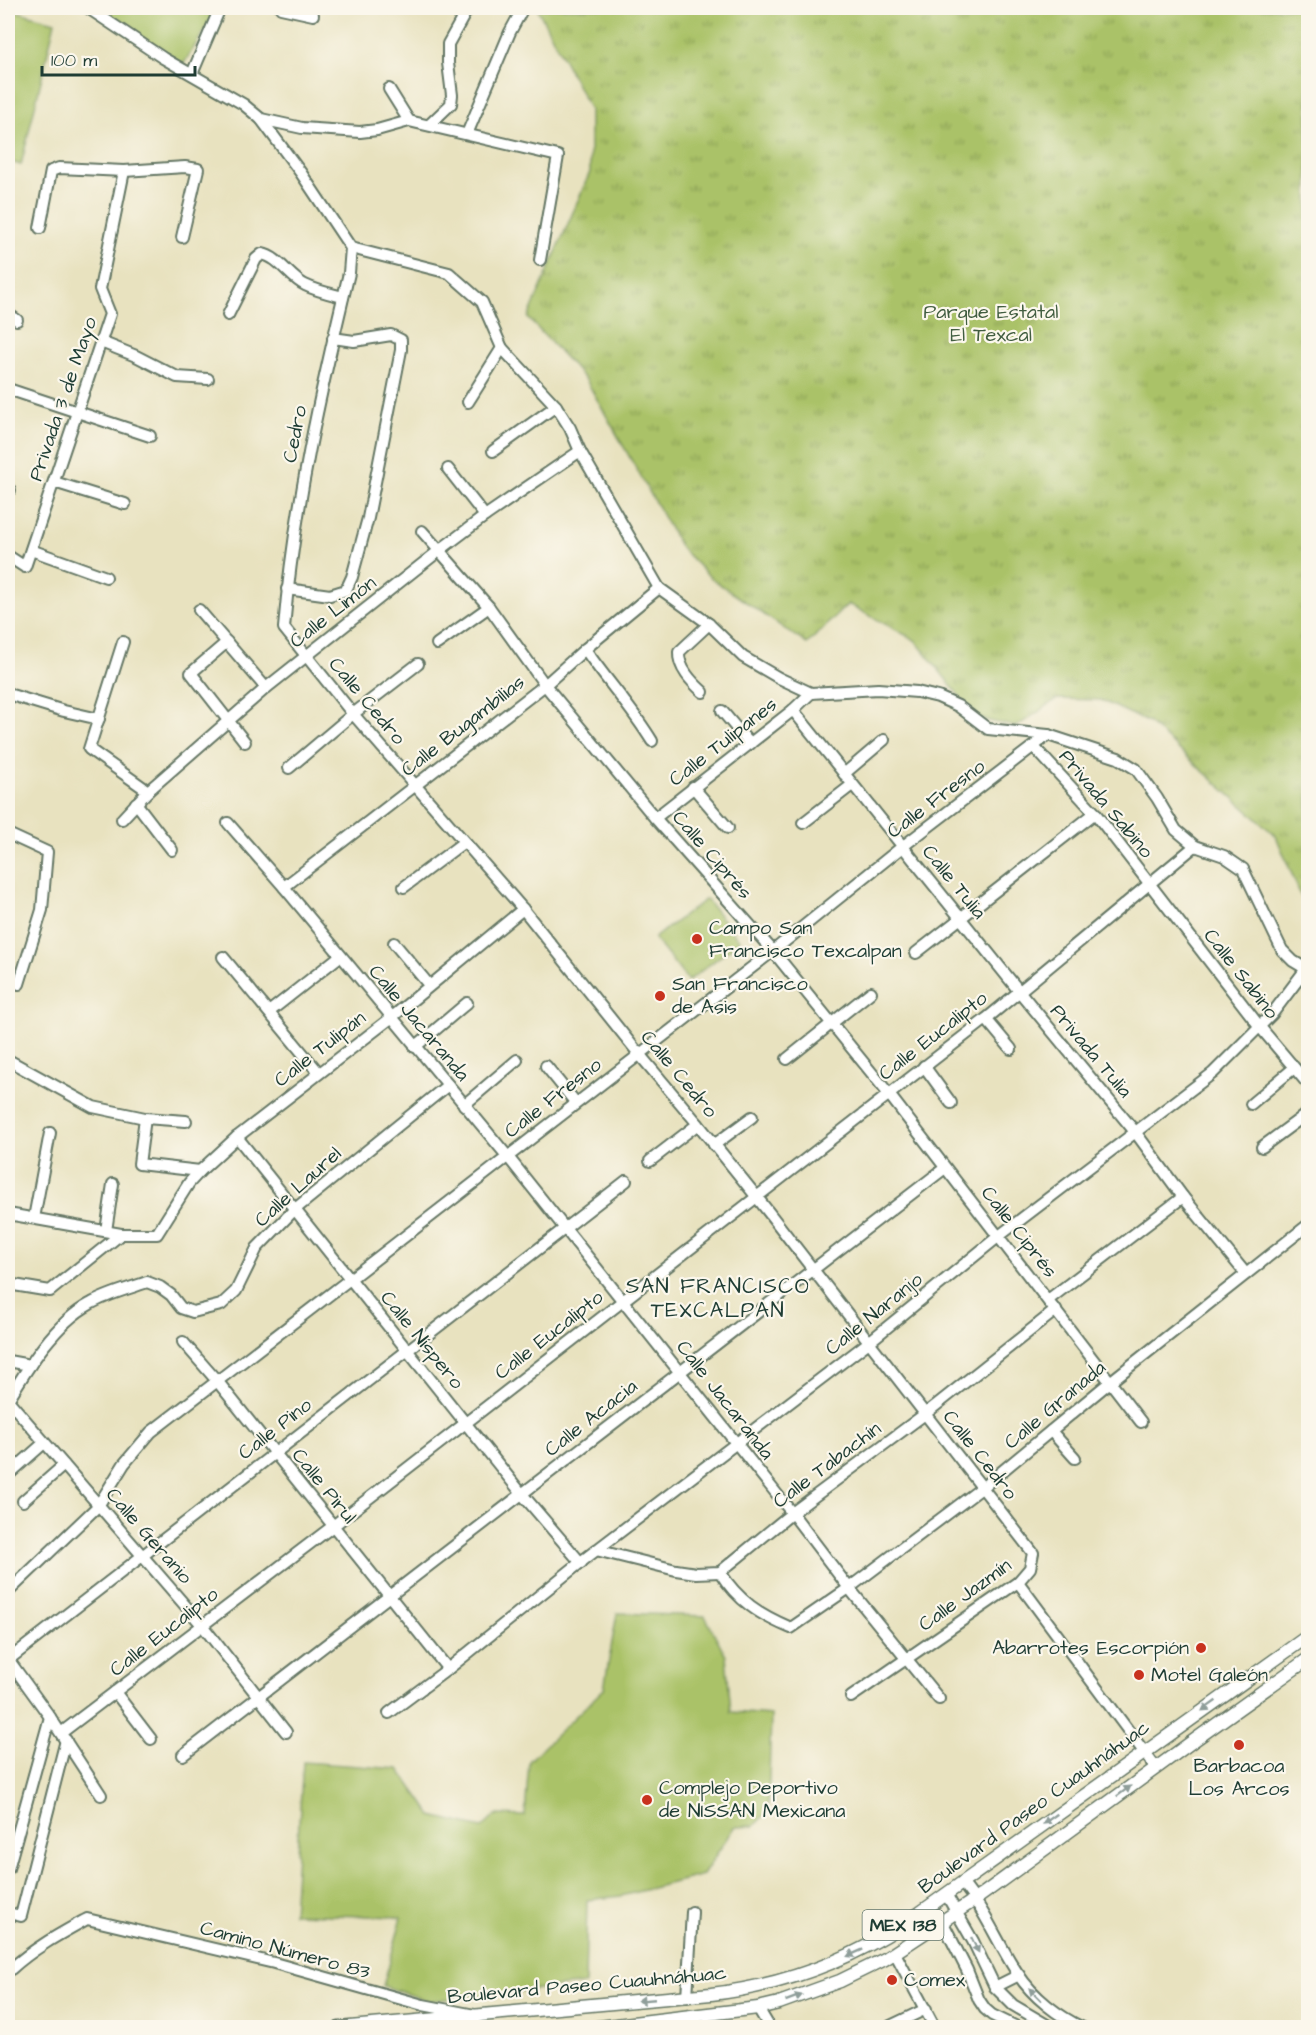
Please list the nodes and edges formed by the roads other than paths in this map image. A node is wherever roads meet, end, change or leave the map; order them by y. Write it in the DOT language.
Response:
graph roads {
  1 [pos="88,8"];
  2 [pos="220,8"];
  3 [pos="280,8"];
  4 [pos="468,8"];
  5 [pos="523,8"];
  6 [pos="314,15"];
  7 [pos="192,74"];
  8 [pos="389,89"];
  9 [pos="261,119"];
  10 [pos="409,121"];
  11 [pos="429,125"];
  12 [pos="467,134"];
  13 [pos="124,171"];
  14 [pos="40,228"];
  15 [pos="182,237"];
  16 [pos="351,248"];
  17 [pos="540,260"];
  18 [pos="343,297"];
  19 [pos="228,315"];
  20 [pos="333,338"];
  21 [pos="101,342"];
  22 [pos="502,348"];
  23 [pos="208,379"];
  24 [pos="8,390"];
  25 [pos="468,402"];
  26 [pos="556,406"];
  27 [pos="78,412"];
  28 [pos="150,436"];
  29 [pos="493,451"];
  30 [pos="580,451"];
  31 [pos="448,469"];
  32 [pos="54,482"];
  33 [pos="125,504"];
  34 [pos="485,516"];
  35 [pos="422,531"];
  36 [pos="31,550"];
  37 [pos="440,550"];
  38 [pos="8,556"];
  39 [pos="106,577"];
  40 [pos="659,588"];
  41 [pos="287,589"];
  42 [pos="489,607"];
  43 [pos="199,610"];
  44 [pos="709,624"];
  45 [pos="284,628"];
  46 [pos="123,642"];
  47 [pos="227,642"];
  48 [pos="438,644"];
  49 [pos="585,649"];
  50 [pos="306,656"];
  51 [pos="418,664"];
  52 [pos="545,685"];
  53 [pos="266,687"];
  54 [pos="703,692"];
  55 [pos="812,693"];
  56 [pos="8,694"];
  57 [pos="793,710"];
  58 [pos="722,711"];
  59 [pos="353,714"];
  60 [pos="99,719"];
  61 [pos="228,720"];
  62 [pos="1048,735"];
  63 [pos="884,740"];
  64 [pos="652,741"];
  65 [pos="245,742"];
  66 [pos="750,744"];
  67 [pos="1034,747"];
  68 [pos="289,768"];
  69 [pos="844,774"];
  70 [pos="852,785"];
  71 [pos="415,786"];
  72 [pos="693,787"];
  73 [pos="148,791"];
  74 [pos="136,803"];
  75 [pos="1095,813"];
  76 [pos="655,818"];
  77 [pos="122,819"];
  78 [pos="228,823"];
  79 [pos="803,823"];
  80 [pos="728,828"];
  81 [pos="8,834"];
  82 [pos="464,842"];
  83 [pos="1195,846"];
  84 [pos="902,847"];
  85 [pos="172,850"];
  86 [pos="1148,885"];
  87 [pos="284,887"];
  88 [pos="404,887"];
  89 [pos="523,909"];
  90 [pos="961,919"];
  91 [pos="394,943"];
  92 [pos="772,951"];
  93 [pos="916,953"];
  94 [pos="340,956"];
  95 [pos="223,957"];
  96 [pos="1307,970"];
  97 [pos="19,984"];
  98 [pos="429,985"];
  99 [pos="1019,991"];
  100 [pos="871,992"];
  101 [pos="467,1003"];
  102 [pos="269,1012"];
  103 [pos="391,1018"];
  104 [pos="986,1018"];
  105 [pos="832,1023"];
  106 [pos="1260,1027"];
  107 [pos="415,1047"];
  108 [pos="1011,1049"];
  109 [pos="639,1054"];
  110 [pos="787,1059"];
  111 [pos="8,1060"];
  112 [pos="517,1060"];
  113 [pos="546,1066"];
  114 [pos="924,1066"];
  115 [pos="1294,1068"];
  116 [pos="319,1073"];
  117 [pos="1308,1084"];
  118 [pos="448,1085"];
  119 [pos="888,1093"];
  120 [pos="576,1103"];
  121 [pos="951,1103"];
  122 [pos="1251,1104"];
  123 [pos="464,1105"];
  124 [pos="1308,1113"];
  125 [pos="145,1118"];
  126 [pos="752,1118"];
  127 [pos="186,1121"];
  128 [pos="698,1124"];
  129 [pos="1136,1132"];
  130 [pos="50,1133"];
  131 [pos="237,1137"];
  132 [pos="714,1145"];
  133 [pos="1262,1147"];
  134 [pos="507,1157"];
  135 [pos="650,1161"];
  136 [pos="945,1168"];
  137 [pos="200,1171"];
  138 [pos="626,1181"];
  139 [pos="113,1184"];
  140 [pos="756,1196"];
  141 [pos="1183,1197"];
  142 [pos="294,1209"];
  143 [pos="8,1214"];
  144 [pos="34,1218"];
  145 [pos="1308,1225"];
  146 [pos="564,1227"];
  147 [pos="106,1231"];
  148 [pos="121,1234"];
  149 [pos="999,1236"];
  150 [pos="813,1270"];
  151 [pos="1246,1274"];
  152 [pos="350,1279"];
  153 [pos="8,1284"];
  154 [pos="1048,1299"];
  155 [pos="623,1300"];
  156 [pos="1056,1310"];
  157 [pos="183,1342"];
  158 [pos="869,1342"];
  159 [pos="407,1350"];
  160 [pos="8,1361"];
  161 [pos="30,1365"];
  162 [pos="679,1373"];
  163 [pos="218,1382"];
  164 [pos="1110,1382"];
  165 [pos="8,1400"];
  166 [pos="925,1414"];
  167 [pos="1141,1422"];
  168 [pos="465,1423"];
  169 [pos="1051,1431"];
  170 [pos="44,1443"];
  171 [pos="736,1444"];
  172 [pos="274,1453"];
  173 [pos="1075,1458"];
  174 [pos="64,1465"];
  175 [pos="8,1475"];
  176 [pos="983,1487"];
  177 [pos="522,1494"];
  178 [pos="23,1501"];
  179 [pos="98,1506"];
  180 [pos="792,1513"];
  181 [pos="333,1526"];
  182 [pos="596,1550"];
  183 [pos="1033,1552"];
  184 [pos="142,1554"];
  185 [pos="581,1563"];
  186 [pos="720,1572"];
  187 [pos="1018,1582"];
  188 [pos="849,1588"];
  189 [pos="8,1592"];
  190 [pos="390,1597"];
  191 [pos="202,1625"];
  192 [pos="1308,1636"];
  193 [pos="8,1659"];
  194 [pos="907,1659"];
  195 [pos="1308,1659"];
  196 [pos="448,1669"];
  197 [pos="115,1692"];
  198 [pos="259,1697"];
  199 [pos="851,1697"];
  200 [pos="939,1699"];
  201 [pos="389,1713"];
  202 [pos="50,1717"];
  203 [pos="286,1732"];
  204 [pos="64,1737"];
  205 [pos="152,1739"];
  206 [pos="1144,1752"];
  207 [pos="183,1755"];
  208 [pos="1156,1768"];
  209 [pos="101,1795"];
  210 [pos="8,1869"];
  211 [pos="962,1882"];
  212 [pos="946,1894"];
  213 [pos="976,1899"];
  214 [pos="958,1911"];
  215 [pos="692,1912"];
  216 [pos="8,1913"];
  217 [pos="942,1922"];
  218 [pos="896,1953"];
  219 [pos="8,1969"];
  220 [pos="1019,1975"];
  221 [pos="995,1987"];
  222 [pos="687,1996"];
  223 [pos="758,2008"];
  224 [pos="926,2009"];
  225 [pos="475,2021"];
  226 [pos="339,2028"];
  227 [pos="591,2028"];
  228 [pos="770,2028"];
  229 [pos="886,2028"];
  230 [pos="935,2028"];
  231 [pos="1019,2028"];
  232 [pos="1052,2028"];
  233 [pos="1083,2028"];
  1 -- 7 [label="street"];
  2 -- 7 [label="street"];
  3 -- 6 [label="street"];
  4 -- 11 [label="street"];
  5 -- 12 [label="street"];
  7 -- 9 [label="street"];
  8 -- 10 [label="street"];
  9 -- 10 [label="street"];
  9 -- 16 [label="street"];
  10 -- 11 [label="street"];
  11 -- 12 [label="street"];
  12 -- 17 [label="street"];
  13 -- 14 [label="street"];
  13 -- 15 [label="street"];
  13 -- 21 [label="street, Privada 3 de Mayo"];
  16 -- 18 [label="street, Cedro"];
  16 -- 22 [label="street"];
  18 -- 19 [label="street"];
  18 -- 20 [label="street, Cedro"];
  20 -- 41 [label="street, Cedro"];
  20 -- 41 [label="street"];
  21 -- 23 [label="street"];
  21 -- 27 [label="street, Privada 3 de Mayo"];
  22 -- 25 [label="street"];
  22 -- 26 [label="street"];
  24 -- 27 [label="street"];
  26 -- 29 [label="street"];
  26 -- 30 [label="street"];
  27 -- 28 [label="street"];
  27 -- 32 [label="street, Privada 3 de Mayo"];
  30 -- 34 [label="street, Calle Limón"];
  30 -- 40 [label="street"];
  31 -- 34 [label="street"];
  32 -- 33 [label="street"];
  32 -- 36 [label="street, Privada 3 de Mayo"];
  34 -- 37 [label="street, Calle Limón"];
  35 -- 37 [label="street, Calle Ciprés"];
  36 -- 38 [label="street, Privada 3 de Mayo"];
  36 -- 39 [label="street"];
  37 -- 42 [label="street, Calle Ciprés"];
  37 -- 50 [label="street, Calle Limón"];
  40 -- 44 [label="street"];
  40 -- 49 [label="street, Calle Bugambilias"];
  41 -- 45 [label="street, Cedro"];
  42 -- 48 [label="street"];
  42 -- 52 [label="street, Calle Ciprés"];
  43 -- 47 [label="street"];
  44 -- 54 [label="street"];
  44 -- 55 [label="street"];
  45 -- 50 [label="street, Calle Cedro"];
  46 -- 60 [label="street"];
  47 -- 53 [label="street"];
  47 -- 61 [label="street"];
  49 -- 52 [label="street, Calle Bugambilias"];
  49 -- 64 [label="street"];
  50 -- 53 [label="street, Calle Limón"];
  50 -- 59 [label="street, Calle Cedro"];
  51 -- 59 [label="street"];
  52 -- 71 [label="street, Calle Bugambilias"];
  52 -- 76 [label="street, Calle Ciprés"];
  53 -- 61 [label="street, Calle Limón"];
  55 -- 57 [label="street, Calle Tulipanes"];
  55 -- 62 [label="street"];
  56 -- 60 [label="street"];
  57 -- 66 [label="street, Calle Tulipanes"];
  57 -- 69 [label="street, Calle Tulia"];
  58 -- 66 [label="street"];
  59 -- 68 [label="street"];
  59 -- 71 [label="street, Calle Cedro"];
  60 -- 73 [label="street"];
  61 -- 65 [label="street"];
  61 -- 73 [label="street, Calle Limón"];
  62 -- 67 [label="street, Calle Fresno"];
  62 -- 83 [label="street"];
  63 -- 69 [label="street"];
  66 -- 72 [label="street, Calle Tulipanes"];
  67 -- 75 [label="street, Privada Sabino"];
  67 -- 84 [label="street, Calle Fresno"];
  69 -- 70 [label="street, Calle Tulia"];
  70 -- 79 [label="street"];
  70 -- 84 [label="street, Calle Tulia"];
  71 -- 82 [label="street, Calle Cedro"];
  71 -- 87 [label="street, Calle Bugambilias"];
  72 -- 76 [label="street, Calle Tulipanes"];
  72 -- 80 [label="street"];
  73 -- 74 [label="street, Calle Limón"];
  74 -- 77 [label="street, Calle Limón"];
  74 -- 85 [label="street"];
  75 -- 86 [label="street, Privada Sabino"];
  75 -- 90 [label="street"];
  76 -- 92 [label="street, Calle Ciprés"];
  78 -- 87 [label="street, Calle Jacaranda"];
  81 -- 97 [label="street"];
  82 -- 88 [label="street"];
  82 -- 89 [label="street, Calle Cedro"];
  83 -- 86 [label="street, Calle Eucalipto"];
  83 -- 96 [label="street"];
  84 -- 90 [label="street, Calle Tulia"];
  84 -- 92 [label="street, Calle Fresno"];
  86 -- 99 [label="street, Calle Eucalipto"];
  86 -- 106 [label="street, Calle Sabino"];
  87 -- 94 [label="street, Calle Jacaranda"];
  89 -- 98 [label="street, Calle Tulipán"];
  89 -- 109 [label="street, Calle Cedro"];
  90 -- 93 [label="street"];
  90 -- 99 [label="street, Calle Tulia"];
  91 -- 98 [label="street"];
  92 -- 105 [label="street, Calle Ciprés"];
  92 -- 109 [label="street, Calle Fresno"];
  94 -- 102 [label="street"];
  94 -- 103 [label="street, Calle Jacaranda"];
  95 -- 102 [label="street"];
  96 -- 106 [label="street, Calle Naranjo"];
  98 -- 103 [label="street, Calle Tulipán"];
  99 -- 104 [label="street, Calle Eucalipto"];
  99 -- 129 [label="street, Privada Tulia"];
  100 -- 105 [label="street"];
  101 -- 107 [label="street"];
  102 -- 116 [label="street"];
  103 -- 107 [label="street, Calle Jacaranda"];
  103 -- 116 [label="street, Calle Tulipán"];
  104 -- 108 [label="street"];
  104 -- 114 [label="street, Calle Eucalipto"];
  105 -- 110 [label="street"];
  105 -- 119 [label="street, Calle Ciprés"];
  106 -- 115 [label="street, Calle Sabino"];
  106 -- 129 [label="street, Calle Naranjo"];
  107 -- 118 [label="street, Calle Jacaranda"];
  109 -- 120 [label="street, Calle Fresno"];
  109 -- 128 [label="street, Calle Cedro"];
  111 -- 125 [label="street"];
  112 -- 123 [label="street"];
  113 -- 120 [label="street"];
  114 -- 119 [label="street, Calle Eucalipto"];
  114 -- 121 [label="street"];
  115 -- 117 [label="street, Calle Sabino"];
  115 -- 122 [label="street"];
  116 -- 131 [label="street, Calle Tulipán"];
  118 -- 123 [label="street, Calle Jacaranda"];
  118 -- 142 [label="street, Calle Laurel"];
  119 -- 136 [label="street, Calle Ciprés"];
  119 -- 140 [label="street, Calle Eucalipto"];
  120 -- 134 [label="street, Calle Fresno"];
  123 -- 134 [label="street, Calle Jacaranda"];
  124 -- 133 [label="street"];
  125 -- 127 [label="street"];
  125 -- 137 [label="street"];
  126 -- 132 [label="street"];
  128 -- 132 [label="street, Calle Cedro"];
  128 -- 135 [label="street"];
  129 -- 141 [label="street"];
  129 -- 149 [label="street, Calle Naranjo"];
  130 -- 144 [label="street"];
  131 -- 137 [label="street, Calle Tulipán"];
  131 -- 142 [label="street, Calle Níspero"];
  132 -- 140 [label="street, Calle Cedro"];
  134 -- 146 [label="street, Calle Jacaranda"];
  134 -- 152 [label="street, Calle Fresno"];
  136 -- 149 [label="street, Calle Ciprés"];
  136 -- 150 [label="street, Calle Acacia"];
  137 -- 148 [label="street, Calle Tulipán"];
  138 -- 146 [label="street, Calle Pino"];
  139 -- 147 [label="street"];
  140 -- 150 [label="street, Calle Cedro"];
  140 -- 155 [label="street, Calle Eucalipto"];
  141 -- 151 [label="street"];
  141 -- 154 [label="street"];
  142 -- 152 [label="street, Calle Níspero"];
  142 -- 161 [label="street, Calle Laurel"];
  143 -- 144 [label="street"];
  144 -- 147 [label="street"];
  145 -- 151 [label="street, Calle Granada"];
  146 -- 155 [label="street, Calle Jacaranda"];
  146 -- 159 [label="street, Calle Pino"];
  147 -- 148 [label="street"];
  148 -- 153 [label="street"];
  149 -- 154 [label="street, Calle Ciprés"];
  149 -- 158 [label="street, Calle Naranjo"];
  150 -- 158 [label="street, Calle Cedro"];
  150 -- 162 [label="street, Calle Acacia"];
  151 -- 164 [label="street, Calle Granada"];
  152 -- 159 [label="street, Calle Níspero"];
  152 -- 163 [label="street, Calle Fresno"];
  154 -- 156 [label="street, Calle Ciprés"];
  155 -- 162 [label="street, Calle Jacaranda"];
  155 -- 168 [label="street, Calle Eucalipto"];
  156 -- 164 [label="street, Calle Ciprés"];
  156 -- 166 [label="street, Calle Tabachín"];
  157 -- 163 [label="street, Calle Pirul"];
  158 -- 166 [label="street, Calle Cedro"];
  158 -- 171 [label="street, Calle Naranjo"];
  159 -- 168 [label="street, Calle Níspero"];
  159 -- 172 [label="street, Calle Pino"];
  160 -- 161 [label="street"];
  161 -- 165 [label="street"];
  162 -- 171 [label="street, Calle Jacaranda"];
  162 -- 177 [label="street, Calle Acacia"];
  163 -- 172 [label="street, Calle Pirul"];
  163 -- 179 [label="street, Calle Fresno"];
  164 -- 167 [label="street, Calle Ciprés"];
  164 -- 169 [label="street, Calle Granada"];
  165 -- 170 [label="street, Calle Geranio"];
  166 -- 176 [label="street, Calle Cedro"];
  166 -- 180 [label="street, Calle Tabachín"];
  168 -- 177 [label="street, Calle Níspero"];
  168 -- 181 [label="street, Calle Eucalipto"];
  169 -- 173 [label="street"];
  169 -- 176 [label="street, Calle Granada"];
  170 -- 174 [label="street, Calle Geranio"];
  170 -- 175 [label="street"];
  171 -- 180 [label="street, Calle Jacaranda"];
  171 -- 182 [label="street, Calle Naranjo"];
  172 -- 181 [label="street, Calle Pirul"];
  172 -- 184 [label="street, Calle Pino"];
  174 -- 178 [label="street"];
  174 -- 179 [label="street, Calle Geranio"];
  176 -- 183 [label="street, Calle Cedro"];
  176 -- 188 [label="street, Calle Granada"];
  177 -- 185 [label="street, Calle Níspero"];
  177 -- 190 [label="street, Calle Acacia"];
  179 -- 184 [label="street, Calle Geranio"];
  179 -- 189 [label="street, Calle Fresno"];
  180 -- 186 [label="street, Calle Tabachín"];
  180 -- 188 [label="street, Calle Jacaranda"];
  181 -- 190 [label="street, Calle Pirul"];
  181 -- 191 [label="street, Calle Eucalipto"];
  182 -- 185 [label="street, Calle Naranjo"];
  182 -- 186 [label="street"];
  183 -- 187 [label="street, Calle Jazmín"];
  184 -- 191 [label="street, Calle Geranio"];
  184 -- 193 [label="street, Calle Pino"];
  185 -- 196 [label="street, Calle Naranjo"];
  186 -- 188 [label="street, Calle Granada"];
  187 -- 194 [label="street, Calle Jazmín"];
  187 -- 206 [label="street"];
  188 -- 194 [label="street, Calle Jacaranda"];
  190 -- 196 [label="street, Calle Pirul"];
  190 -- 198 [label="street, Calle Acacia"];
  191 -- 197 [label="street, Calle Eucalipto"];
  191 -- 198 [label="street, Calle Geranio"];
  192 -- 206 [label="main road, Boulevard Paseo Cuauhnáhuac / MEX 138, one-way"];
  193 -- 202 [label="street"];
  194 -- 199 [label="street, Calle Jazmín"];
  194 -- 200 [label="street, Calle Jacaranda"];
  195 -- 208 [label="main road, Boulevard Paseo Cuauhnáhuac / MEX 138"];
  196 -- 201 [label="street, Calle Naranjo"];
  197 -- 204 [label="street, Calle Eucalipto"];
  197 -- 205 [label="street"];
  198 -- 203 [label="street, Calle Geranio"];
  198 -- 207 [label="street, Calle Acacia"];
  202 -- 204 [label="street"];
  202 -- 210 [label="street"];
  204 -- 209 [label="street"];
  204 -- 216 [label="street"];
  206 -- 208 [label="street"];
  206 -- 211 [label="main road, Boulevard Paseo Cuauhnáhuac / MEX 138, one-way"];
  213 -- 208 [label="main road, Boulevard Paseo Cuauhnáhuac / MEX 138, one-way"];
  211 -- 212 [label="main road, Boulevard Paseo Cuauhnáhuac / MEX 138"];
  211 -- 213 [label="street"];
  212 -- 214 [label="street"];
  212 -- 222 [label="main road, Boulevard Paseo Cuauhnáhuac / MEX 138, one-way"];
  213 -- 214 [label="main road, Boulevard Paseo Cuauhnáhuac / MEX 138"];
  213 -- 220 [label="street"];
  214 -- 217 [label="main road, Boulevard Paseo Cuauhnáhuac / MEX 138"];
  214 -- 221 [label="street, one-way"];
  215 -- 222 [label="street"];
  217 -- 218 [label="main road, Boulevard Paseo Cuauhnáhuac / MEX 138"];
  217 -- 231 [label="street"];
  223 -- 218 [label="main road, Boulevard Paseo Cuauhnáhuac / MEX 138, one-way"];
  218 -- 224 [label="street"];
  219 -- 225 [label="street, Camino Número 83"];
  220 -- 221 [label="street"];
  233 -- 220 [label="street, one-way"];
  221 -- 232 [label="street"];
  222 -- 225 [label="main road, Boulevard Paseo Cuauhnáhuac / MEX 138, one-way"];
  223 -- 227 [label="main road, Boulevard Paseo Cuauhnáhuac / MEX 138"];
  223 -- 228 [label="street"];
  224 -- 229 [label="street"];
  224 -- 230 [label="street"];
  225 -- 226 [label="main road, Boulevard Paseo Cuauhnáhuac / MEX 138"];
}
